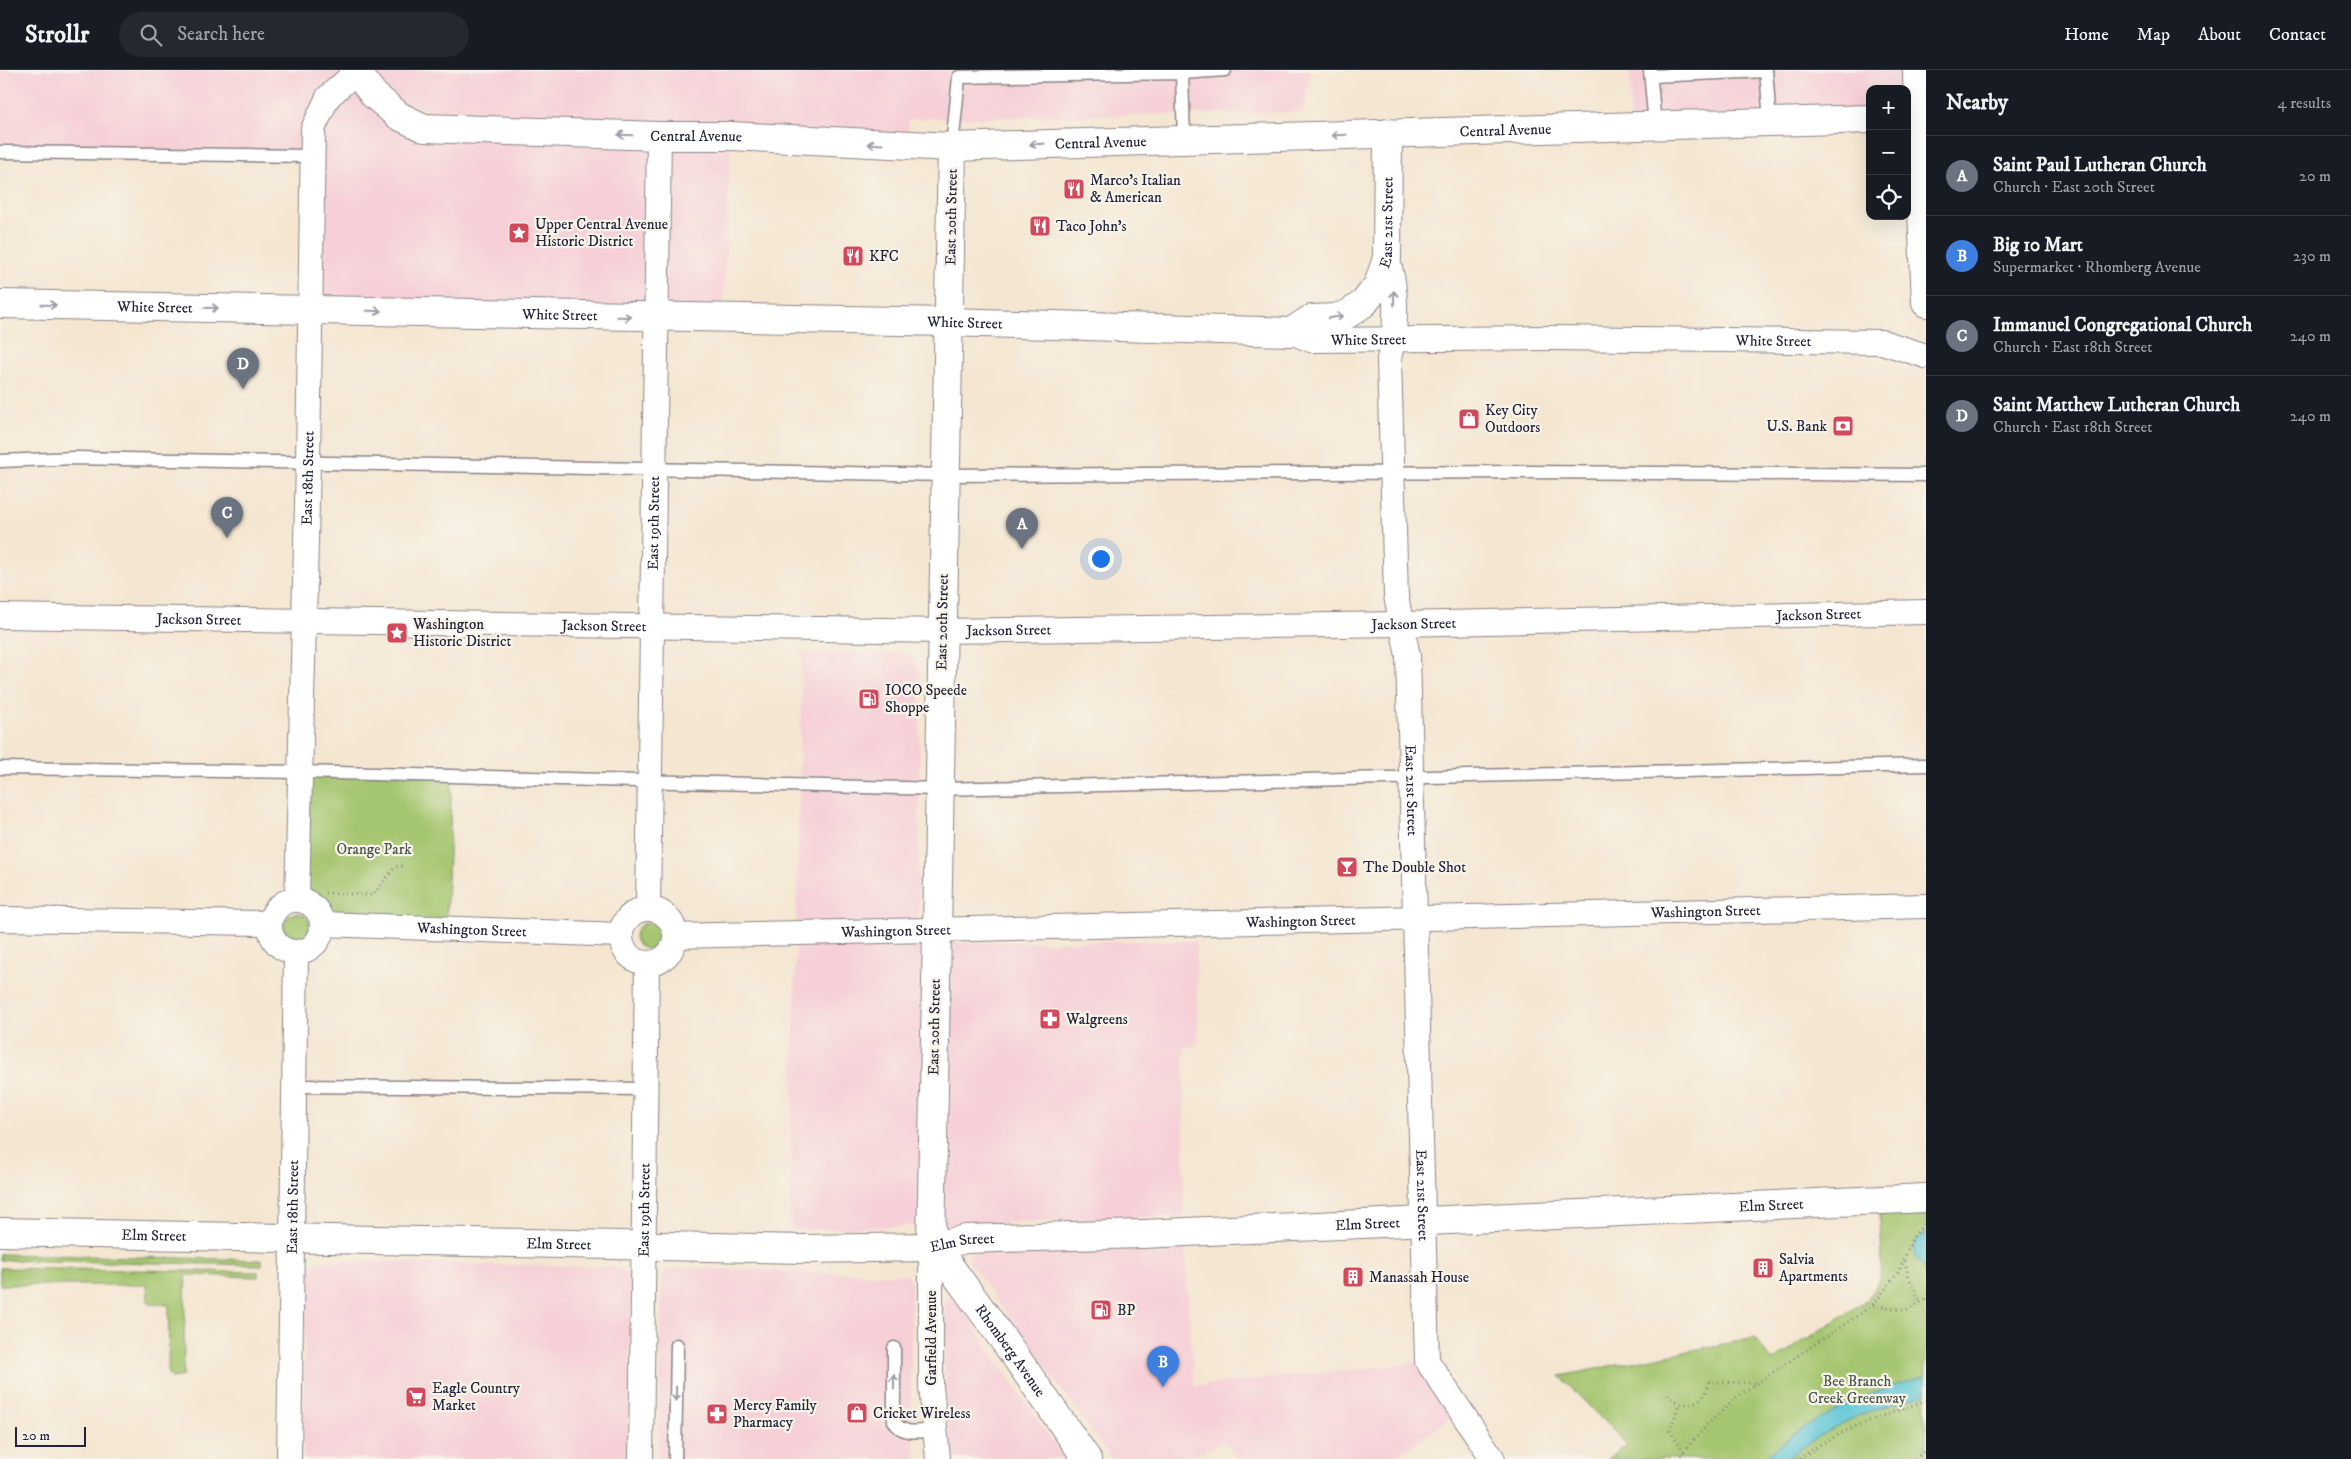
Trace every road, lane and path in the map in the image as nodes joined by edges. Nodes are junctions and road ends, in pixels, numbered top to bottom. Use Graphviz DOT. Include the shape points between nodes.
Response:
graph roads {
  1 [pos="1225,70"];
  2 [pos="1766,70"];
  3 [pos="1917,70"];
  4 [pos="355,71"];
  5 [pos="1695,72"];
  6 [pos="1720,72"];
  7 [pos="959,73"];
  8 [pos="1182,73"];
  9 [pos="1650,73"];
  10 [pos="1668,73"];
  11 [pos="1917,118"];
  12 [pos="1866,119"];
  13 [pos="1770,122"];
  14 [pos="1654,125"];
  15 [pos="1388,133"];
  16 [pos="659,136"];
  17 [pos="1184,140"];
  18 [pos="952,147"];
  19 [pos="0,152"];
  20 [pos="312,156"];
  21 [pos="1386,258"];
  22 [pos="1926,303"];
  23 [pos="0,304"];
  24 [pos="311,309"];
  25 [pos="656,317"];
  26 [pos="948,322"];
  27 [pos="1291,332"];
  28 [pos="1394,340"];
  29 [pos="1926,356"];
  30 [pos="0,461"];
  31 [pos="308,463"];
  32 [pos="655,468"];
  33 [pos="1391,474"];
  34 [pos="946,475"];
  35 [pos="1926,476"];
  36 [pos="1926,612"];
  37 [pos="0,616"];
  38 [pos="304,620"];
  39 [pos="1402,624"];
  40 [pos="652,628"];
  41 [pos="942,631"];
  42 [pos="1926,765"];
  43 [pos="0,768"];
  44 [pos="300,772"];
  45 [pos="1410,779"];
  46 [pos="648,781"];
  47 [pos="939,789"];
  48 [pos="402,866"];
  49 [pos="326,893"];
  50 [pos="298,900"];
  51 [pos="1926,906"];
  52 [pos="648,909"];
  53 [pos="1415,918"];
  54 [pos="0,920"];
  55 [pos="270,923"];
  56 [pos="323,924"];
  57 [pos="936,929"];
  58 [pos="622,935"];
  59 [pos="675,936"];
  60 [pos="296,953"];
  61 [pos="647,962"];
  62 [pos="295,1086"];
  63 [pos="646,1089"];
  64 [pos="1925,1211"];
  65 [pos="1424,1220"];
  66 [pos="0,1232"];
  67 [pos="293,1238"];
  68 [pos="644,1245"];
  69 [pos="931,1246"];
  70 [pos="1905,1260"];
  71 [pos="1926,1299"];
  72 [pos="1921,1303"];
  73 [pos="1872,1305"];
  74 [pos="677,1345"];
  75 [pos="894,1348"];
  76 [pos="1756,1383"];
  77 [pos="1668,1394"];
  78 [pos="1926,1401"];
  79 [pos="1679,1404"];
  80 [pos="934,1430"];
  81 [pos="1926,1450"];
  82 [pos="1684,1452"];
  83 [pos="289,1459"];
  84 [pos="641,1459"];
  85 [pos="675,1459"];
  86 [pos="938,1459"];
  87 [pos="1087,1459"];
  88 [pos="1493,1459"];
  89 [pos="1677,1459"];
  90 [pos="1799,1459"];
  91 [pos="1915,1459"];
  1 -- 8 [label="lane"];
  2 -- 6 [label="lane"];
  2 -- 13 [label="lane"];
  3 -- 11 [label="main road"];
  16 -- 4 [label="main road, Central Avenue, one-way" via="424,128 399,116 374,95"];
  4 -- 20 [label="street, East 18th Street" via="328,97 313,129"];
  5 -- 6 [label="lane"];
  5 -- 10 [label="lane"];
  7 -- 8 [label="lane"];
  7 -- 18 [label="lane"];
  8 -- 17 [label="lane"];
  9 -- 10 [label="lane"];
  9 -- 14 [label="lane"];
  11 -- 22 [label="main road"];
  12 -- 13 [label="main road, Central Avenue"];
  13 -- 14 [label="main road, Central Avenue"];
  14 -- 15 [label="main road, Central Avenue"];
  15 -- 17 [label="main road, Central Avenue, one-way"];
  15 -- 21 [label="main road, East 21st Street"];
  18 -- 16 [label="main road, Central Avenue, one-way" via="731,136"];
  16 -- 25 [label="street, East 19th Street"];
  17 -- 18 [label="main road, Central Avenue, one-way"];
  18 -- 26 [label="main road, East 20th Street"];
  19 -- 20 [label="lane"];
  20 -- 24 [label="street, East 18th Street"];
  27 -- 21 [label="main road, one-way" via="1311,319 1348,314 1364,302 1378,285"];
  28 -- 21 [label="street, East 21st Street, one-way" via="1393,275"];
  23 -- 24 [label="main road, White Street, one-way"];
  24 -- 25 [label="main road, White Street, one-way"];
  24 -- 31 [label="street, East 18th Street"];
  25 -- 26 [label="main road, White Street"];
  25 -- 32 [label="street, East 19th Street"];
  26 -- 27 [label="main road, White Street"];
  26 -- 34 [label="main road, East 20th Street"];
  27 -- 28 [label="street, White Street" via="1311,340"];
  28 -- 29 [label="street, White Street" via="1552,338 1882,342"];
  28 -- 33 [label="street, East 21st Street" via="1388,359"];
  30 -- 31 [label="lane" via="75,458"];
  31 -- 32 [label="lane"];
  31 -- 38 [label="street, East 18th Street"];
  32 -- 34 [label="lane"];
  32 -- 40 [label="street, East 19th Street"];
  33 -- 34 [label="lane"];
  33 -- 35 [label="lane" via="1528,472"];
  33 -- 39 [label="street, East 21st Street" via="1396,596"];
  34 -- 41 [label="main road, East 20th Street"];
  36 -- 39 [label="street, Jackson Street"];
  37 -- 38 [label="street, Jackson Street"];
  38 -- 40 [label="street, Jackson Street"];
  38 -- 44 [label="street, East 18th Street"];
  39 -- 41 [label="street, Jackson Street"];
  39 -- 45 [label="street, East 21st Street" via="1408,656"];
  40 -- 41 [label="street, Jackson Street"];
  40 -- 46 [label="street, East 19th Street"];
  41 -- 47 [label="main road, East 20th Street"];
  42 -- 45 [label="lane"];
  43 -- 44 [label="lane"];
  44 -- 46 [label="lane"];
  44 -- 50 [label="street, East 18th Street"];
  45 -- 47 [label="lane"];
  45 -- 53 [label="street, East 21st Street"];
  46 -- 47 [label="lane"];
  46 -- 52 [label="street, East 19th Street"];
  47 -- 57 [label="main road, East 20th Street"];
  48 -- 49 [label="path" via="396,867 373,895"];
  50 -- 55 [label="street" via="279,906"];
  50 -- 56 [label="street" via="314,907"];
  51 -- 53 [label="street, Washington Street"];
  52 -- 58 [label="street" via="630,916"];
  52 -- 59 [label="street" via="664,914 670,920"];
  53 -- 57 [label="street, Washington Street"];
  53 -- 65 [label="street, East 21st Street"];
  54 -- 55 [label="street"];
  55 -- 60 [label="street" via="276,944"];
  56 -- 58 [label="street, Washington Street"];
  56 -- 60 [label="street" via="322,935 316,944 307,951"];
  57 -- 59 [label="street, Washington Street"];
  57 -- 69 [label="main road, East 20th Street"];
  58 -- 61 [label="street" via="622,943 632,957"];
  59 -- 61 [label="street" via="670,952 656,962"];
  60 -- 62 [label="street, East 18th Street"];
  61 -- 63 [label="street, East 19th Street"];
  62 -- 63 [label="lane"];
  62 -- 67 [label="street, East 18th Street"];
  63 -- 68 [label="street, East 19th Street"];
  64 -- 65 [label="main road, Elm Street"];
  64 -- 70 [label="path"];
  65 -- 69 [label="main road, Elm Street" via="966,1239"];
  65 -- 88 [label="street, East 21st Street" via="1426,1361"];
  66 -- 67 [label="main road, Elm Street"];
  67 -- 68 [label="main road, Elm Street"];
  67 -- 83 [label="street, East 18th Street"];
  68 -- 69 [label="main road, Elm Street"];
  68 -- 84 [label="street, East 19th Street"];
  69 -- 80 [label="street, Garfield Avenue" via="930,1376"];
  69 -- 87 [label="main road, Rhomberg Avenue" via="980,1306"];
  70 -- 72 [label="path" via="1909,1278"];
  70 -- 73 [label="path" via="1890,1285"];
  71 -- 72 [label="path"];
  72 -- 73 [label="path" via="1903,1310"];
  73 -- 76 [label="path"];
  74 -- 85 [label="lane, one-way"];
  80 -- 75 [label="lane, one-way" via="908,1431 894,1421"];
  76 -- 79 [label="path" via="1709,1382 1707,1391 1698,1401"];
  76 -- 82 [label="path" via="1722,1410"];
  77 -- 79 [label="path"];
  78 -- 90 [label="path" via="1839,1433"];
  79 -- 82 [label="path" via="1670,1431"];
  80 -- 86 [label="street, Garfield Avenue"];
  81 -- 91 [label="path"];
  82 -- 89 [label="path"];
}
